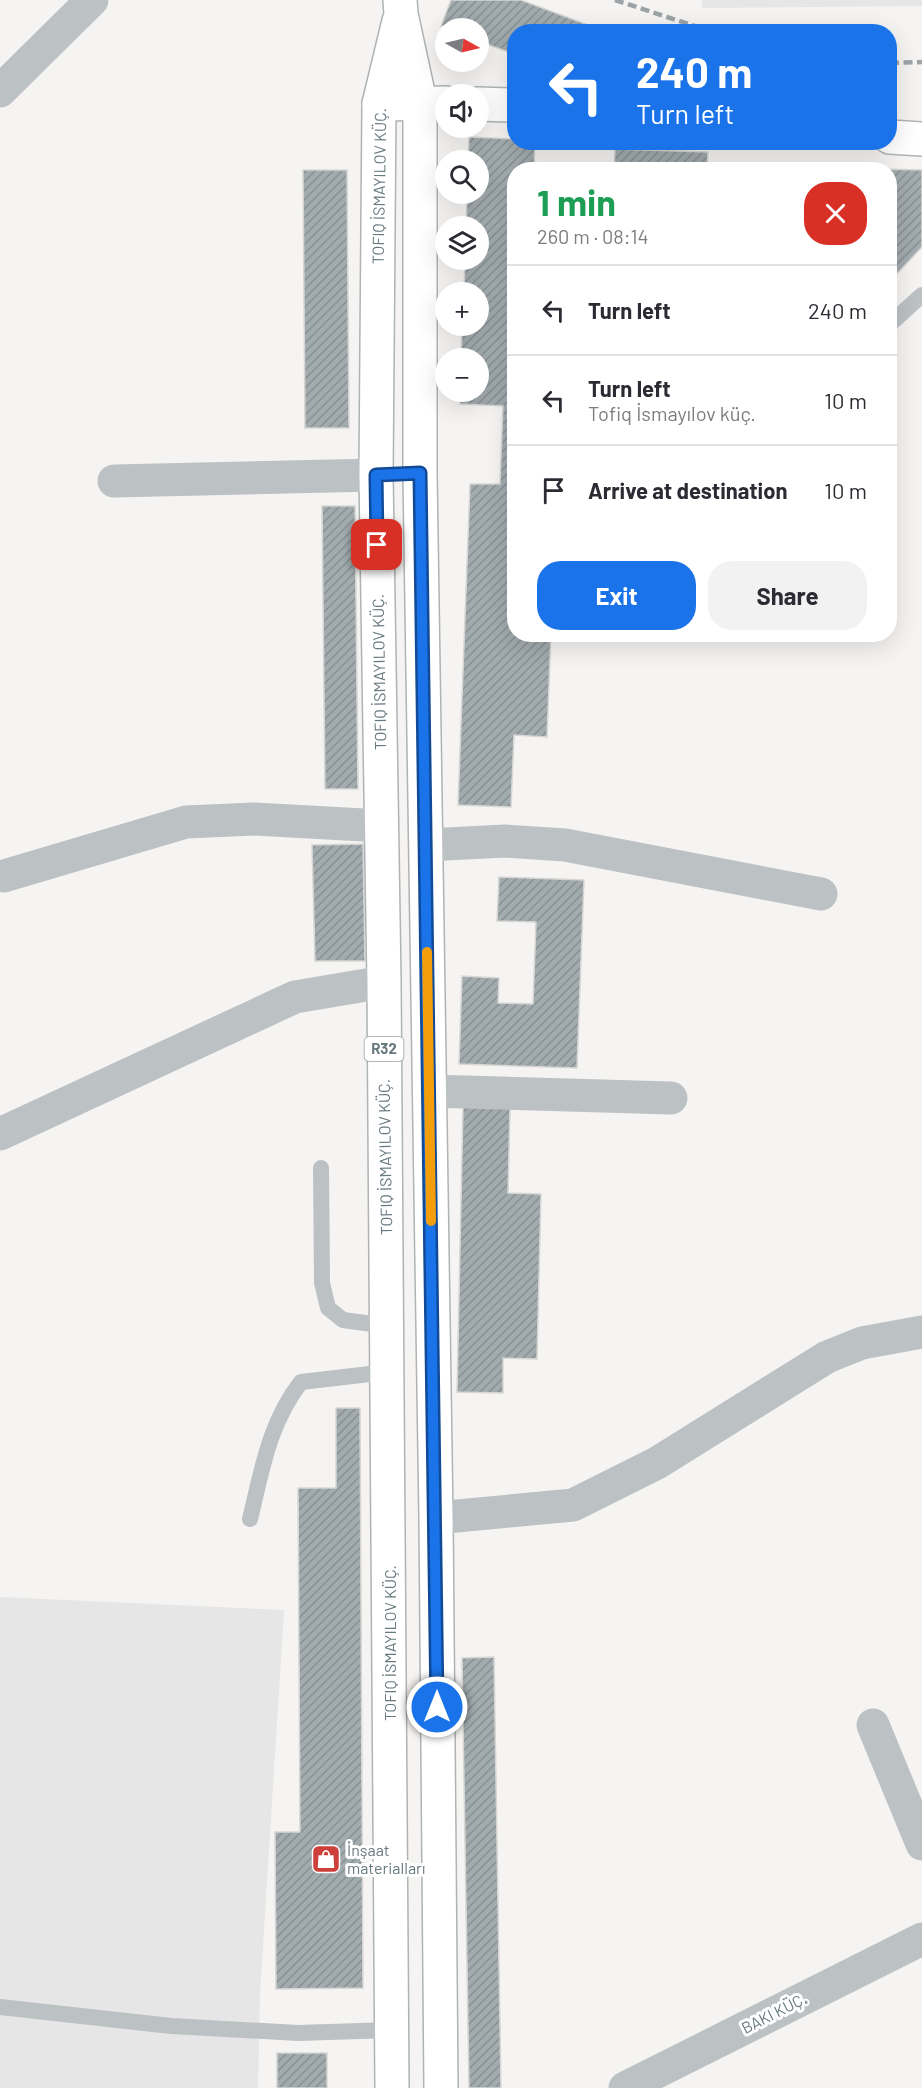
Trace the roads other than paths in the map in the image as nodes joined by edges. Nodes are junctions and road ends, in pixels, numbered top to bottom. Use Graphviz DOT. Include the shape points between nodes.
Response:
graph roads {
  1 [pos="92,0"];
  2 [pos="400,7"];
  3 [pos="0,91"];
  4 [pos="433,103"];
  5 [pos="379,104"];
  6 [pos="489,104"];
  7 [pos="507,105"];
  8 [pos="897,137"];
  9 [pos="922,139"];
  10 [pos="922,295"];
  11 [pos="897,318"];
  12 [pos="420,473"];
  13 [pos="376,475"];
  14 [pos="114,481"];
  15 [pos="382,826"];
  16 [pos="426,845"];
  17 [pos="4,876"];
  18 [pos="821,894"];
  19 [pos="428,979"];
  20 [pos="384,982"];
  21 [pos="429,1091"];
  22 [pos="671,1098"];
  23 [pos="0,1134"];
  24 [pos="321,1168"];
  25 [pos="387,1326"];
  26 [pos="922,1332"];
  27 [pos="387,1372"];
  28 [pos="436,1518"];
  29 [pos="250,1519"];
  30 [pos="437,1707"];
  31 [pos="391,1710"];
  32 [pos="873,1725"];
  33 [pos="922,1844"];
  34 [pos="922,1939"];
  35 [pos="0,2007"];
  36 [pos="391,2030"];
  37 [pos="392,2088"];
  38 [pos="441,2088"];
  39 [pos="626,2088"];
  1 -- 3 [label="street"];
  2 -- 4 [label="main road, R32"];
  2 -- 5 [label="main road, R32"];
  4 -- 5 [label="main road"];
  4 -- 12 [label="main road, R32"];
  5 -- 13 [label="main road, R32"];
  6 -- 7 [label="main road"];
  8 -- 9 [label="main road"];
  10 -- 11 [label="lane"];
  12 -- 13 [label="main road"];
  12 -- 16 [label="main road, R32"];
  13 -- 14 [label="street"];
  13 -- 15 [label="main road, R32"];
  15 -- 17 [label="street" via="254,819 186,822"];
  15 -- 20 [label="main road, R32"];
  16 -- 18 [label="street" via="505,841 565,845"];
  16 -- 19 [label="main road, R32"];
  19 -- 20 [label="main road"];
  19 -- 21 [label="main road, R32"];
  20 -- 23 [label="street" via="295,997"];
  20 -- 25 [label="main road, R32"];
  21 -- 22 [label="street"];
  21 -- 28 [label="main road, R32"];
  24 -- 25 [label="lane" via="322,1283 328,1308 343,1320"];
  25 -- 27 [label="main road, R32"];
  26 -- 28 [label="street" via="862,1344 827,1357 657,1463 573,1505"];
  27 -- 29 [label="lane" via="301,1382 284,1403 270,1434"];
  27 -- 31 [label="main road, R32"];
  28 -- 30 [label="main road, R32"];
  30 -- 31 [label="main road"];
  30 -- 38 [label="main road, R32"];
  31 -- 36 [label="main road, R32"];
  32 -- 33 [label="street"];
  34 -- 39 [label="street"];
  35 -- 36 [label="lane" via="171,2026 298,2033"];
  36 -- 37 [label="main road, R32"];
}
